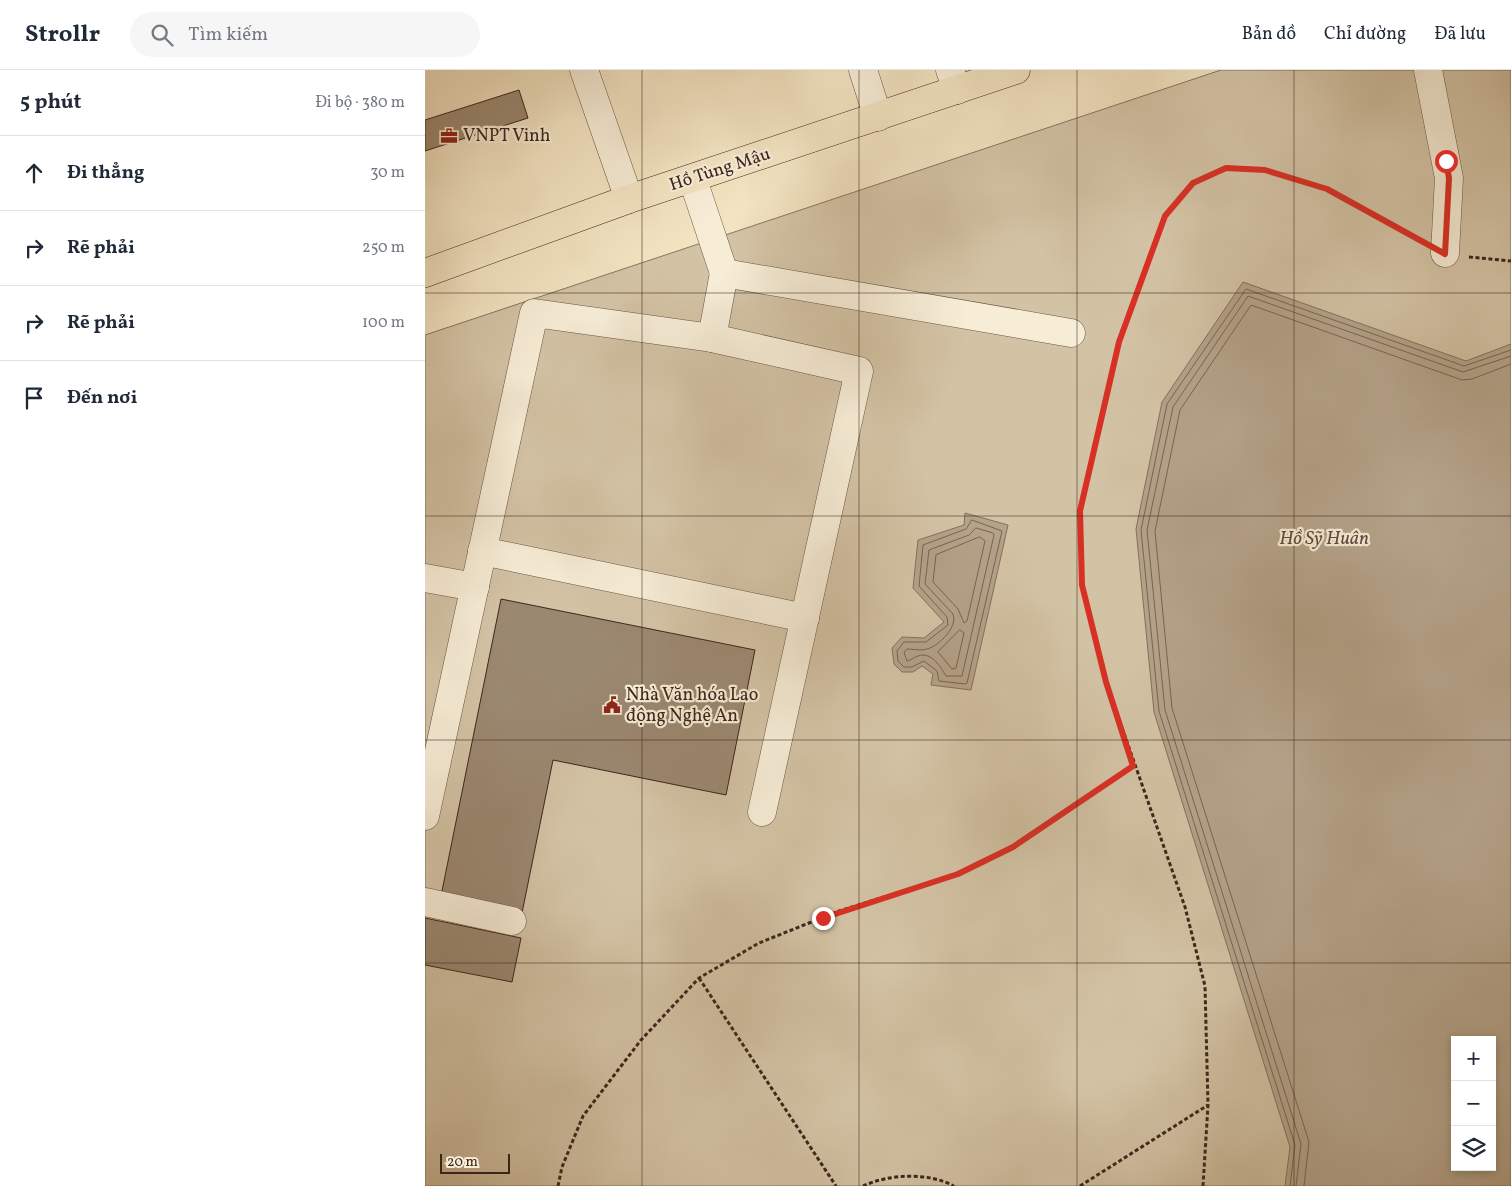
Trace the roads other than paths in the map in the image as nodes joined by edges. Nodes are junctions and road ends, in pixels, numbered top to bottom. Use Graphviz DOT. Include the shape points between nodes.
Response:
graph roads {
  1 [pos="584,70"];
  2 [pos="863,70"];
  3 [pos="1016,70"];
  4 [pos="1428,70"];
  5 [pos="953,80"];
  6 [pos="878,117"];
  7 [pos="693,180"];
  8 [pos="629,199"];
  9 [pos="1445,254"];
  10 [pos="425,273"];
  11 [pos="724,273"];
  12 [pos="1071,333"];
  13 [pos="712,338"];
  14 [pos="483,551"];
  15 [pos="425,578"];
  16 [pos="475,587"];
  17 [pos="805,618"];
  18 [pos="433,738"];
  19 [pos="762,812"];
  20 [pos="425,816"];
  21 [pos="425,902"];
  22 [pos="512,921"];
  1 -- 8 [label="street"];
  2 -- 6 [label="street"];
  3 -- 5 [label="main road, Hồ Tùng Mậu"];
  4 -- 9 [label="street" via="1449,178"];
  5 -- 6 [label="main road, Hồ Tùng Mậu"];
  6 -- 7 [label="main road, Hồ Tùng Mậu"];
  7 -- 8 [label="main road, Hồ Tùng Mậu"];
  7 -- 11 [label="street"];
  8 -- 10 [label="main road, Hồ Tùng Mậu"];
  11 -- 12 [label="street"];
  11 -- 13 [label="street"];
  13 -- 14 [label="street" via="534,312"];
  13 -- 17 [label="street" via="859,371"];
  14 -- 16 [label="street"];
  14 -- 17 [label="street"];
  15 -- 16 [label="street"];
  16 -- 18 [label="street"];
  17 -- 19 [label="street"];
  18 -- 20 [label="street"];
  21 -- 22 [label="street"];
}
